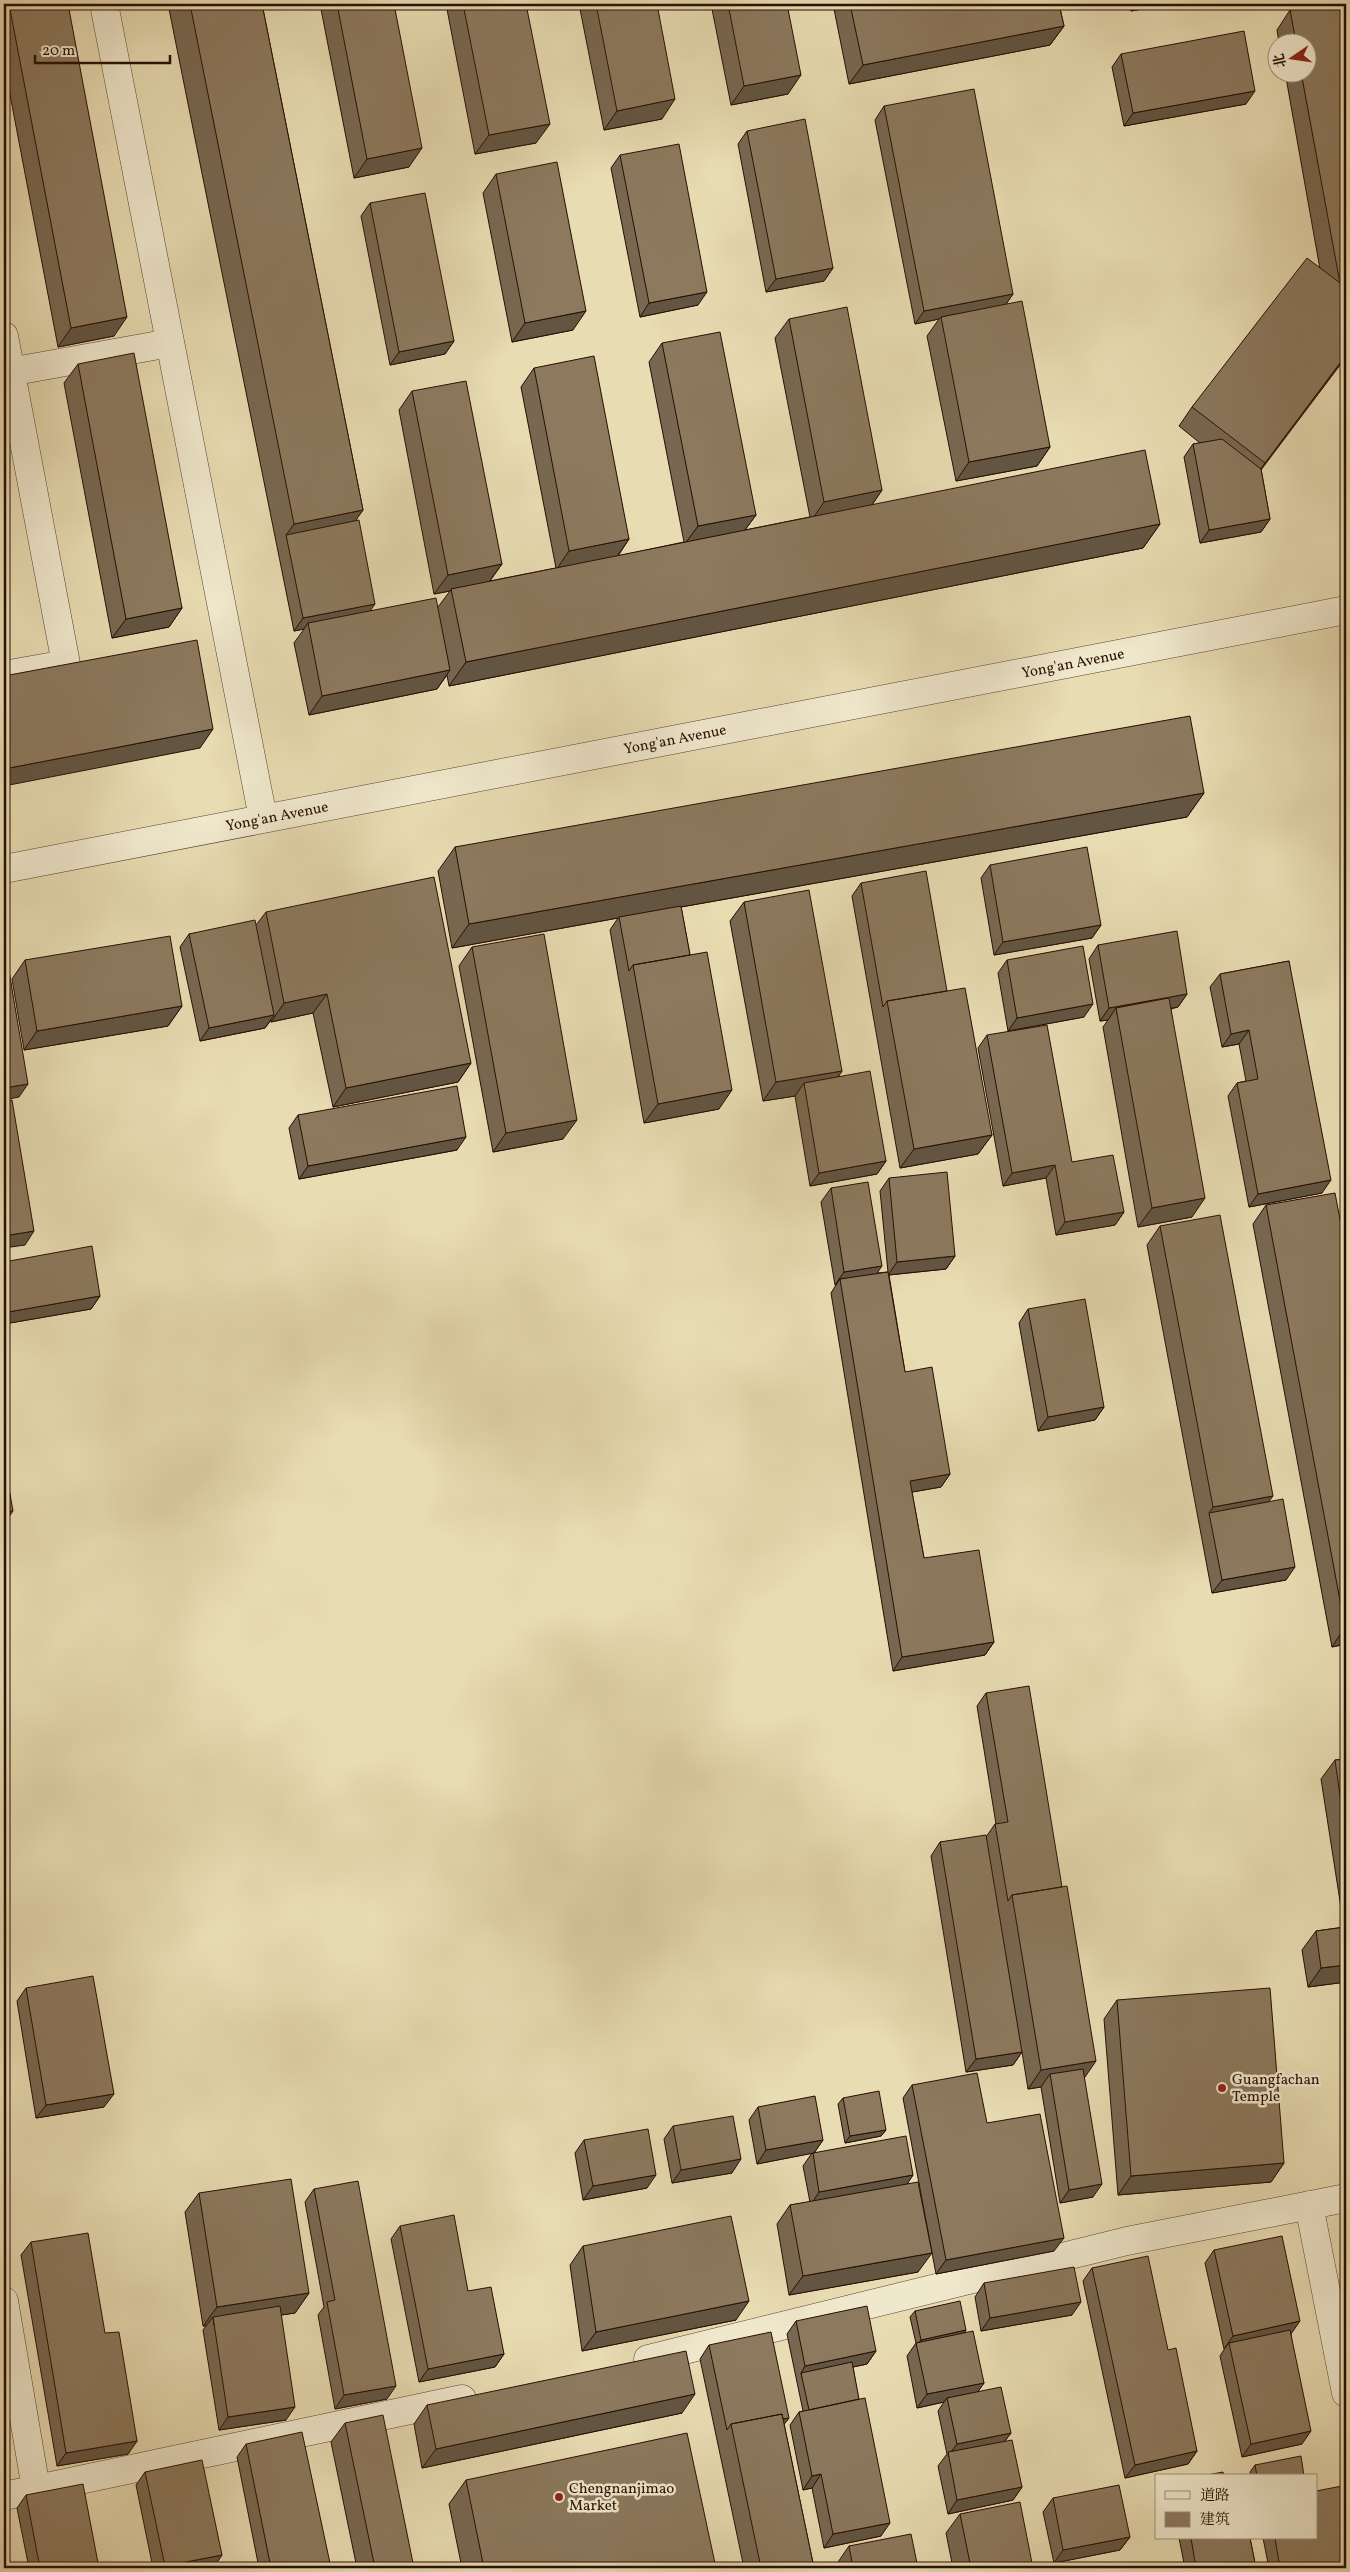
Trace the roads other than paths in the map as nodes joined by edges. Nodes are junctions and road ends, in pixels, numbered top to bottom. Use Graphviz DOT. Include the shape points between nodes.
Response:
graph roads {
  1 [pos="104,4"];
  2 [pos="4,336"];
  3 [pos="170,342"];
  4 [pos="7,373"];
  5 [pos="1346,610"];
  6 [pos="4,675"];
  7 [pos="263,818"];
  8 [pos="4,868"];
  9 [pos="1346,2198"];
  10 [pos="1309,2206"];
  11 [pos="4,2301"];
  12 [pos="620,2366"];
  13 [pos="1346,2393"];
  14 [pos="486,2394"];
  15 [pos="36,2489"];
  16 [pos="4,2496"];
  1 -- 3 [label="street"];
  2 -- 4 [label="street"];
  3 -- 4 [label="street"];
  3 -- 7 [label="street"];
  4 -- 6 [label="street" via="66,664"];
  5 -- 7 [label="street, Yong'an Avenue"];
  7 -- 8 [label="street, Yong'an Avenue"];
  9 -- 10 [label="street"];
  10 -- 12 [label="street" via="1127,2241"];
  10 -- 13 [label="street"];
  11 -- 15 [label="street"];
  14 -- 15 [label="street"];
  15 -- 16 [label="street"];
}
